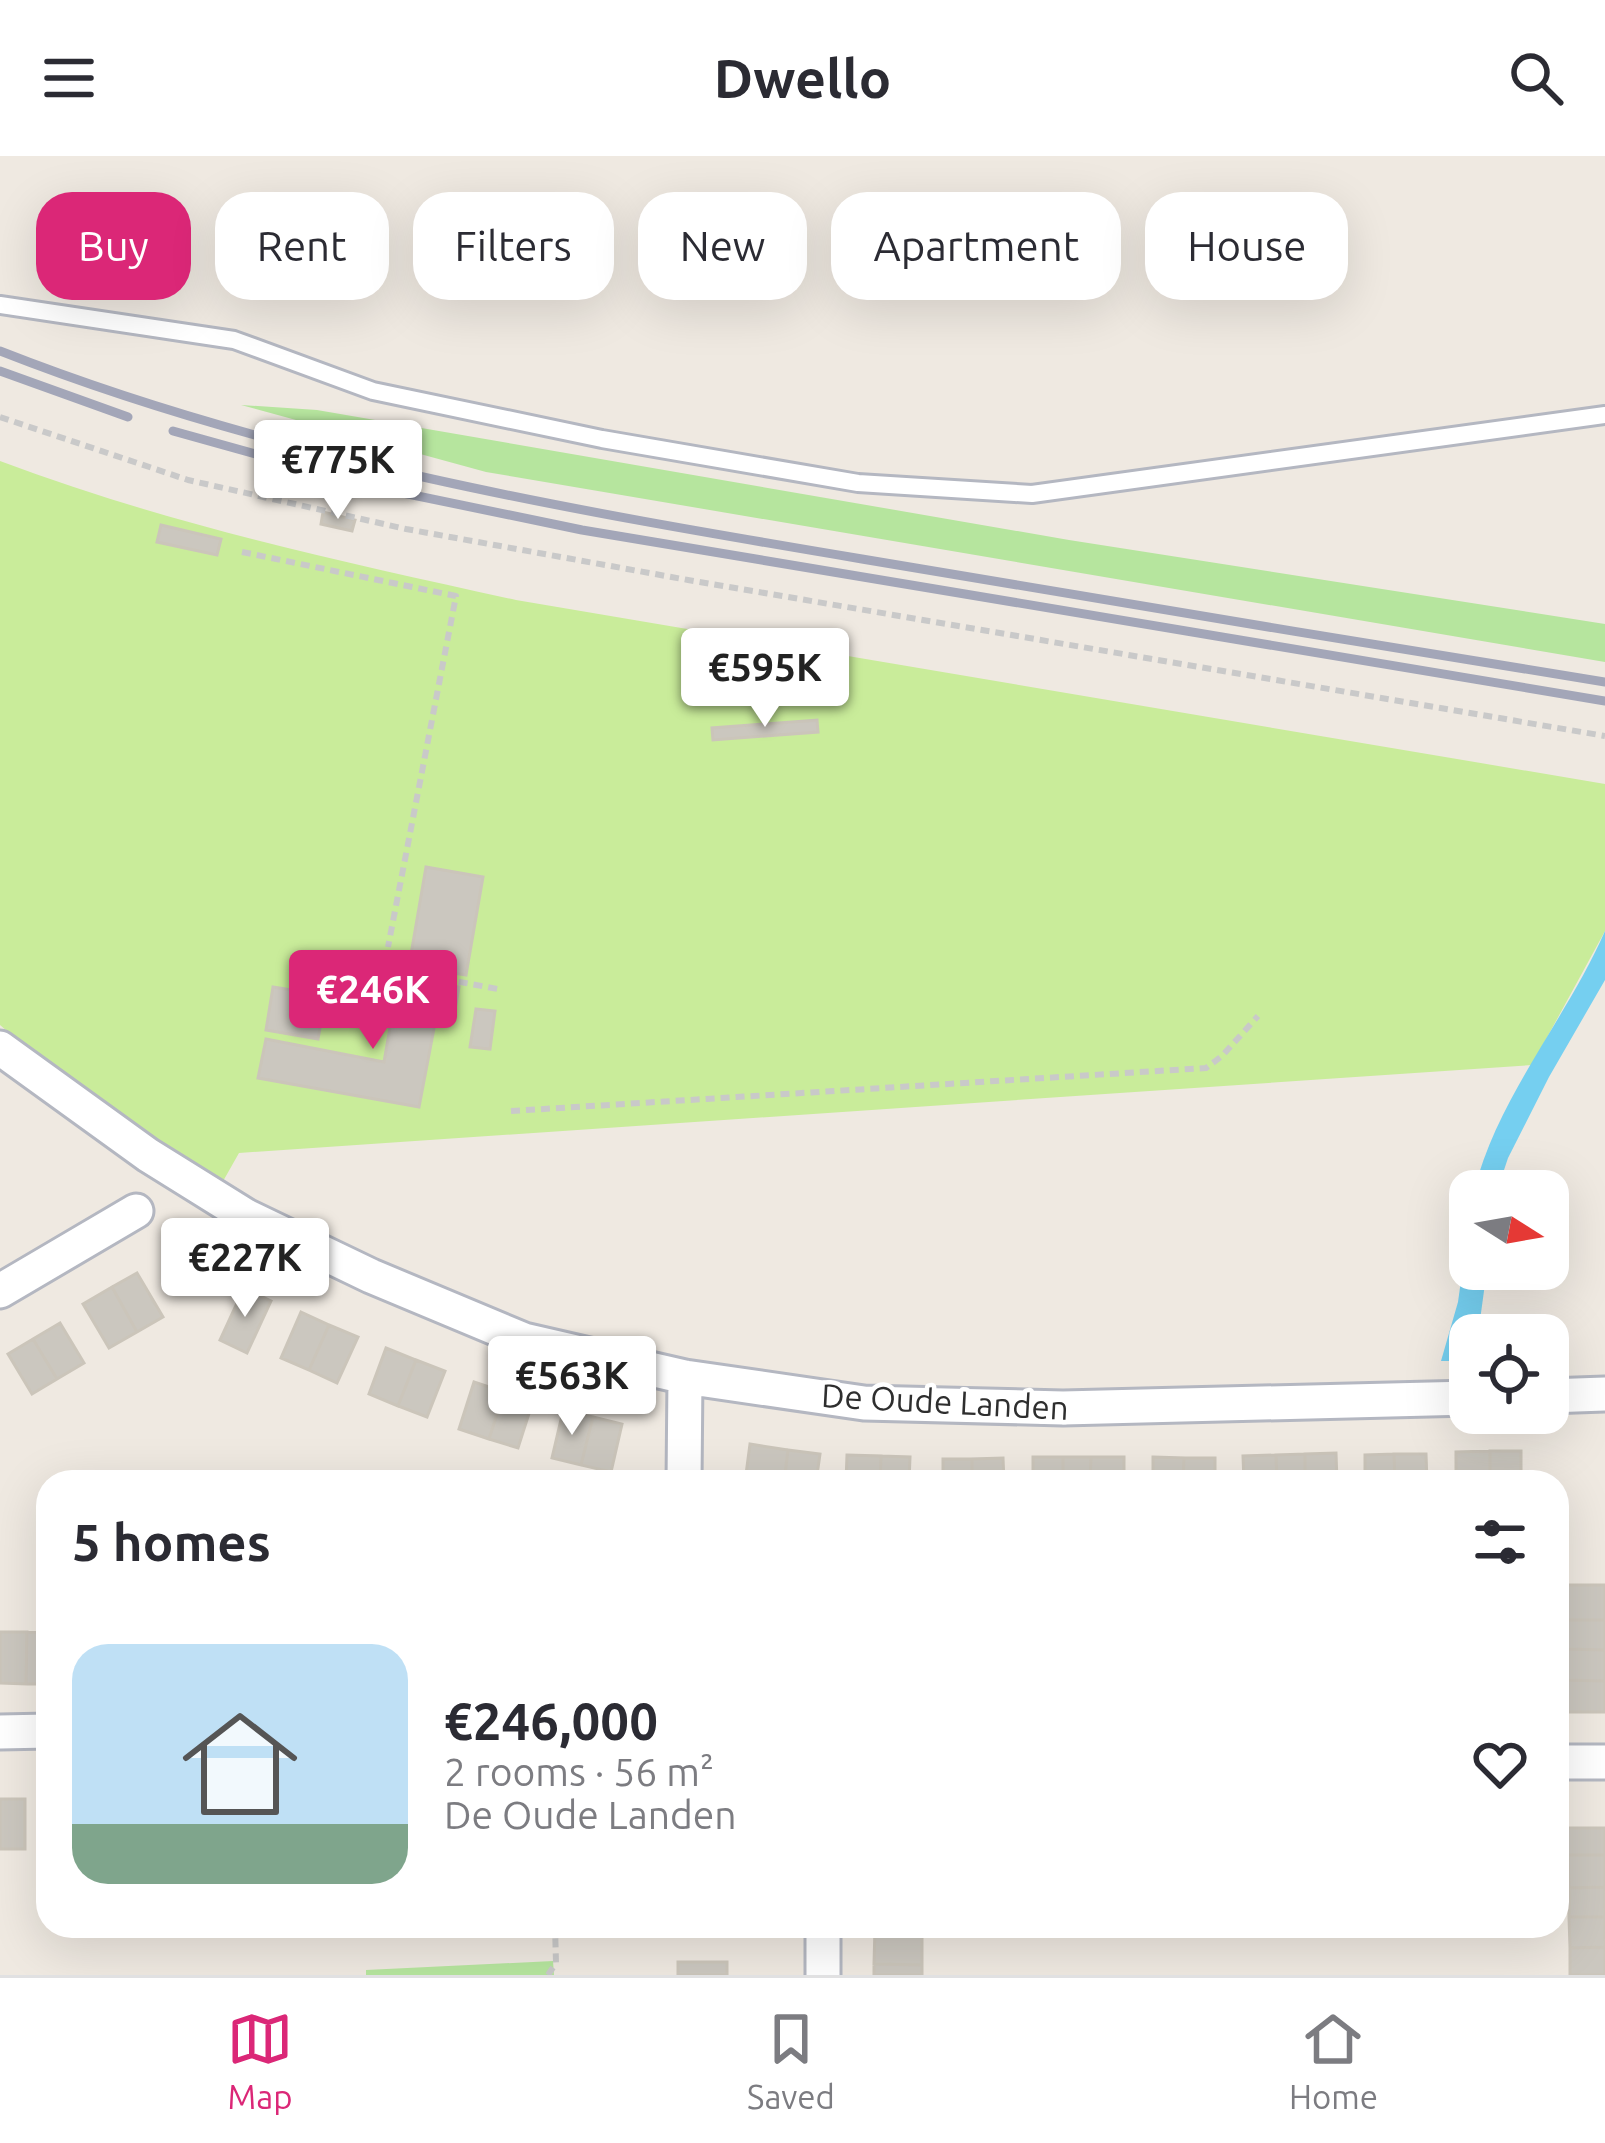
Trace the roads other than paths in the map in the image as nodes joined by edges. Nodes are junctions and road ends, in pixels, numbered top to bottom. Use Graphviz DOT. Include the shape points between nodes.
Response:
graph roads {
  1 [pos="0,305"];
  2 [pos="1605,415"];
  3 [pos="0,1048"];
  4 [pos="136,1211"];
  5 [pos="0,1291"];
  6 [pos="685,1377"];
  7 [pos="1605,1394"];
  8 [pos="1569,1395"];
  9 [pos="1449,1399"];
  10 [pos="684,1470"];
  11 [pos="36,1731"];
  12 [pos="0,1732"];
  13 [pos="1569,1762"];
  14 [pos="1605,1762"];
  15 [pos="823,1938"];
  16 [pos="823,1975"];
  1 -- 2 [label="lane" via="234,340 374,391 858,483 1032,494"];
  3 -- 6 [label="street, De Oude Landen" via="246,1216 524,1340"];
  4 -- 5 [label="street"];
  6 -- 9 [label="street, De Oude Landen" via="886,1403 1063,1408"];
  6 -- 10 [label="street"];
  7 -- 8 [label="street"];
  11 -- 12 [label="street"];
  13 -- 14 [label="street"];
  15 -- 16 [label="street"];
}
